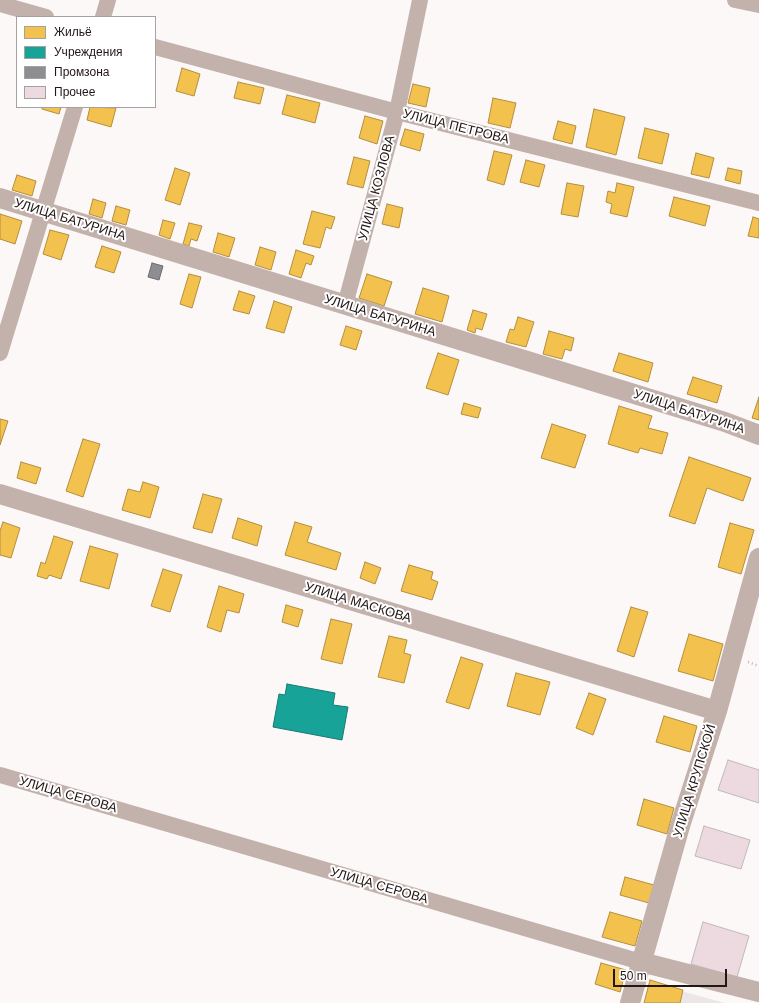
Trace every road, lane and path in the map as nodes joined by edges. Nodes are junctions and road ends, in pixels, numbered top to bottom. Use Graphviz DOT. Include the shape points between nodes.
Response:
graph roads {
  1 [pos="108,0"];
  2 [pos="420,0"];
  3 [pos="735,0"];
  4 [pos="0,4"];
  5 [pos="759,5"];
  6 [pos="42,16"];
  7 [pos="103,16"];
  8 [pos="156,47"];
  9 [pos="75,108"];
  10 [pos="397,112"];
  11 [pos="0,198"];
  12 [pos="759,202"];
  13 [pos="44,213"];
  14 [pos="345,305"];
  15 [pos="0,352"];
  16 [pos="759,435"];
  17 [pos="0,494"];
  18 [pos="759,558"];
  19 [pos="717,711"];
  20 [pos="0,775"];
  21 [pos="641,962"];
  22 [pos="759,992"];
  23 [pos="630,1003"];
  1 -- 7 [label="street"];
  2 -- 10 [label="street, УЛИЦА КОЗЛОВА"];
  3 -- 5 [label="street"];
  4 -- 6 [label="street"];
  8 -- 10 [label="street, УЛИЦА ПЕТРОВА"];
  9 -- 13 [label="street"];
  10 -- 12 [label="street, УЛИЦА ПЕТРОВА"];
  10 -- 14 [label="street, УЛИЦА КОЗЛОВА"];
  11 -- 13 [label="street, УЛИЦА БАТУРИНА"];
  13 -- 14 [label="street, УЛИЦА БАТУРИНА"];
  13 -- 15 [label="street"];
  14 -- 16 [label="street, УЛИЦА БАТУРИНА" via="717,419"];
  17 -- 19 [label="street, УЛИЦА МАСКОВА"];
  18 -- 19 [label="street, УЛИЦА КРУПСКОЙ"];
  19 -- 21 [label="street, УЛИЦА КРУПСКОЙ" via="680,826"];
  20 -- 21 [label="street, УЛИЦА СЕРОВА"];
  21 -- 22 [label="street, УЛИЦА СЕРОВА"];
  21 -- 23 [label="street, УЛИЦА КРУПСКОЙ"];
}
